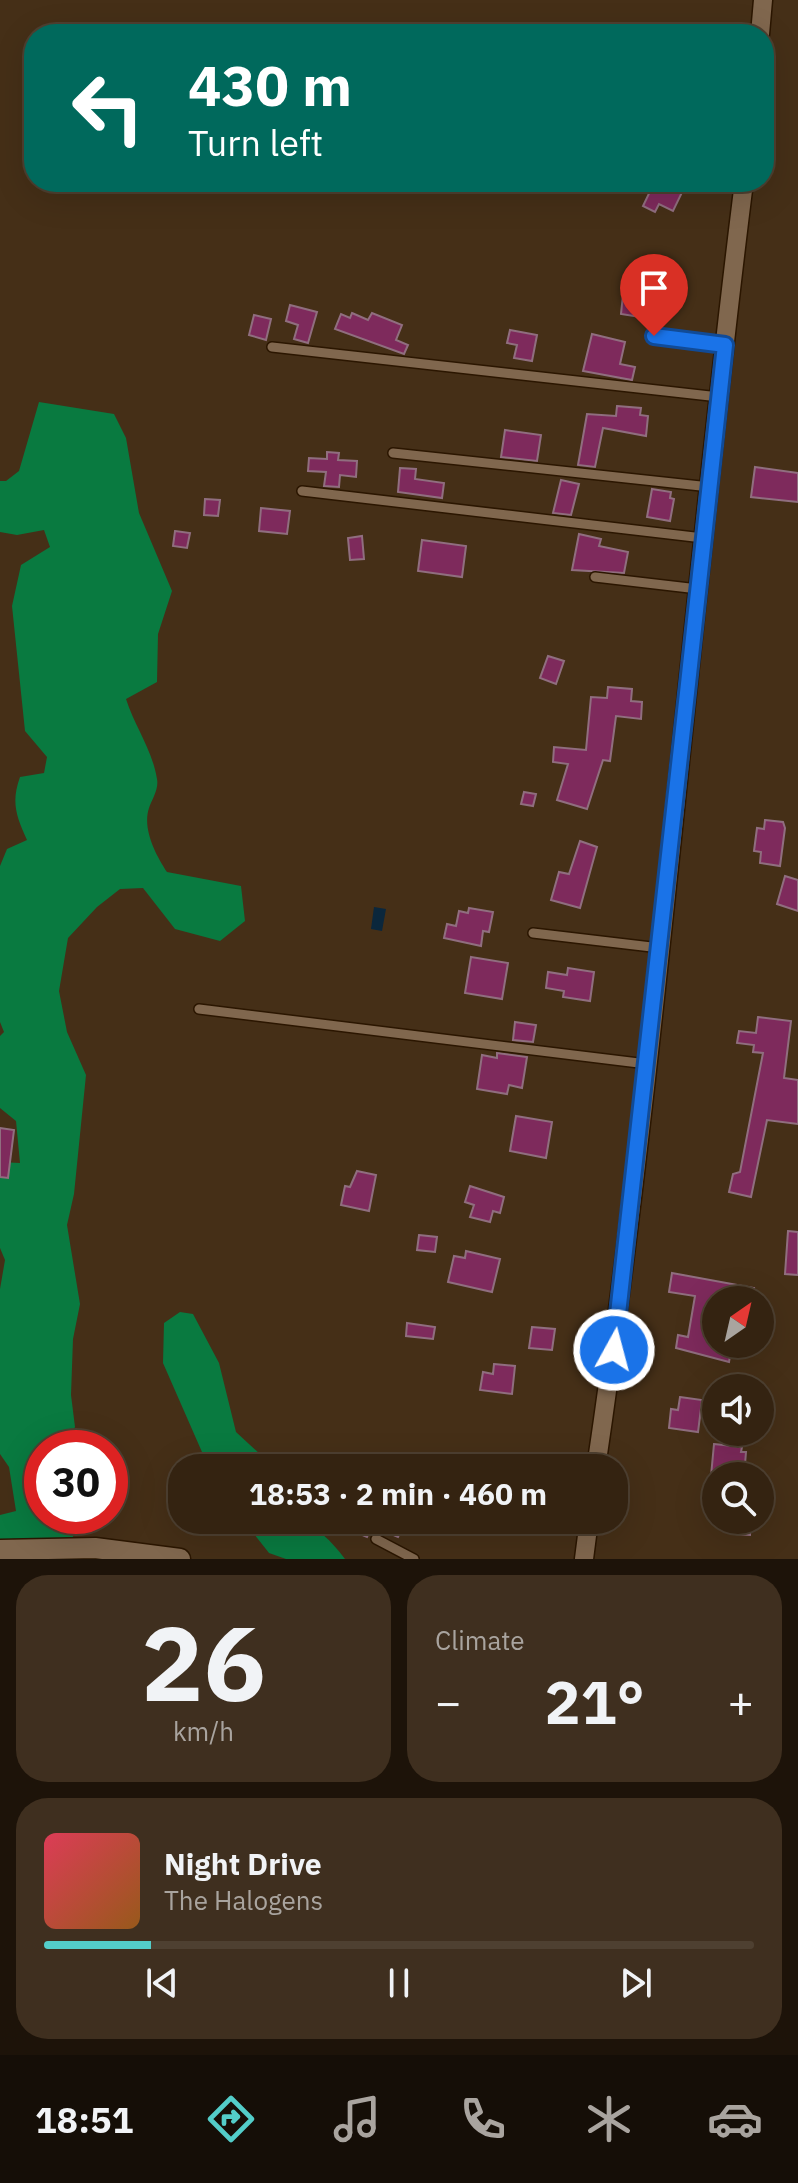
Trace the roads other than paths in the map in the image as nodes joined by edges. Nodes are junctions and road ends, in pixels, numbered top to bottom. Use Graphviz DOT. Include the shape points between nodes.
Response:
graph roads {
  1 [pos="763,0"];
  2 [pos="761,24"];
  3 [pos="743,192"];
  4 [pos="654,336"];
  5 [pos="725,345"];
  6 [pos="272,347"];
  7 [pos="719,397"];
  8 [pos="393,453"];
  9 [pos="710,487"];
  10 [pos="302,491"];
  11 [pos="703,538"];
  12 [pos="595,577"];
  13 [pos="698,589"];
  14 [pos="533,933"];
  15 [pos="661,948"];
  16 [pos="199,1009"];
  17 [pos="647,1064"];
  18 [pos="598,1454"];
  19 [pos="587,1534"];
  20 [pos="376,1539"];
  21 [pos="0,1550"];
  22 [pos="180,1559"];
  23 [pos="414,1559"];
  24 [pos="584,1559"];
  1 -- 2 [label="street"];
  3 -- 5 [label="street"];
  4 -- 5 [label="lane"];
  5 -- 7 [label="street"];
  6 -- 7 [label="lane"];
  7 -- 9 [label="street"];
  8 -- 9 [label="lane"];
  9 -- 11 [label="street"];
  10 -- 11 [label="lane"];
  11 -- 13 [label="street"];
  12 -- 13 [label="lane"];
  13 -- 15 [label="street"];
  14 -- 15 [label="lane"];
  15 -- 17 [label="street"];
  16 -- 17 [label="lane"];
  17 -- 18 [label="street"];
  19 -- 24 [label="street"];
  20 -- 23 [label="lane"];
  21 -- 22 [label="street" via="95,1548"];
}
